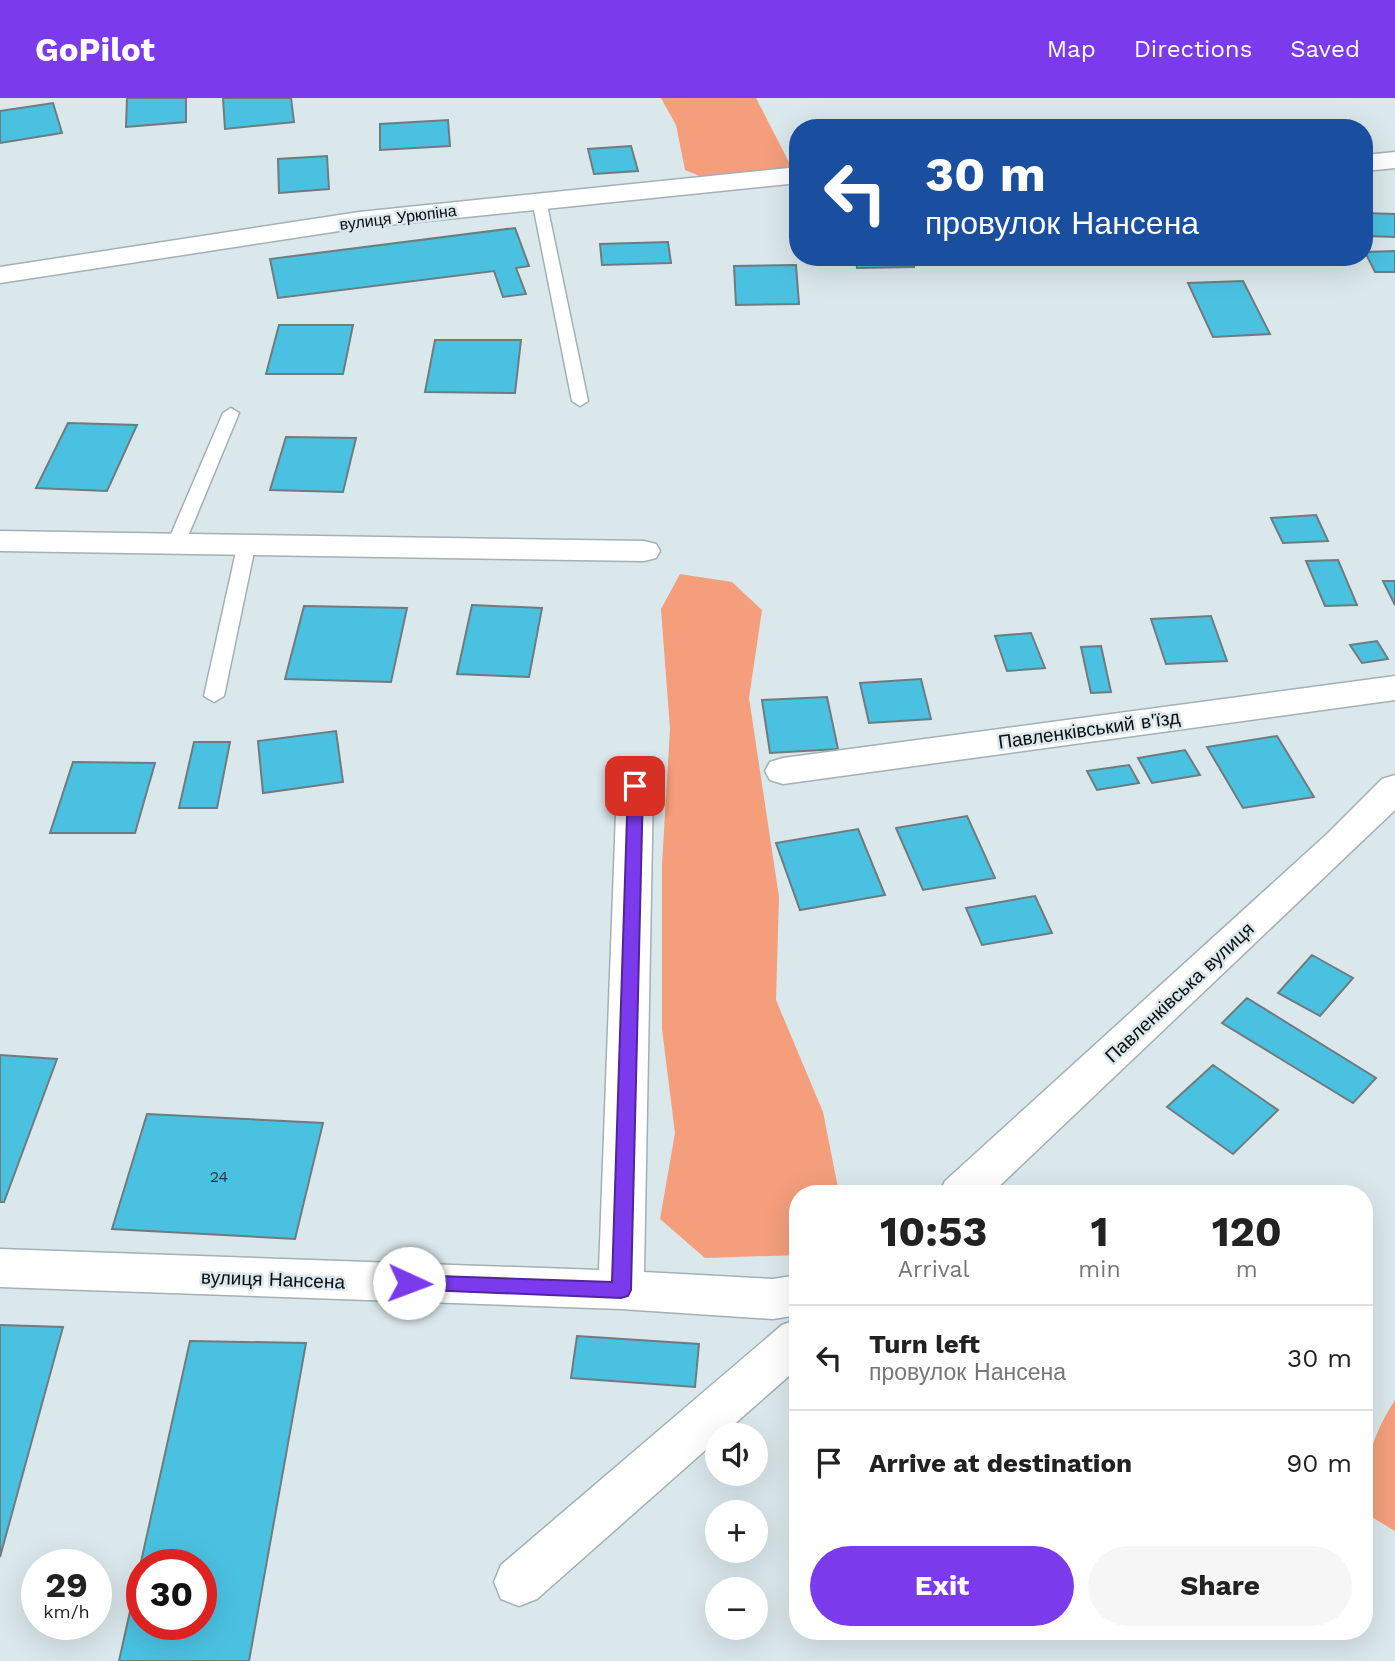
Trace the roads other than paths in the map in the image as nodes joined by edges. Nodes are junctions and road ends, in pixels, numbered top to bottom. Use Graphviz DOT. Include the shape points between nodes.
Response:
graph roads {
  1 [pos="1395,160"];
  2 [pos="1373,162"];
  3 [pos="789,176"];
  4 [pos="539,200"];
  5 [pos="0,275"];
  6 [pos="580,401"];
  7 [pos="230,413"];
  8 [pos="0,541"];
  9 [pos="175,545"];
  10 [pos="246,547"];
  11 [pos="644,551"];
  12 [pos="1395,688"];
  13 [pos="214,696"];
  14 [pos="783,771"];
  15 [pos="635,786"];
  16 [pos="1395,788"];
  17 [pos="971,1185"];
  18 [pos="0,1268"];
  19 [pos="621,1290"];
  20 [pos="789,1296"];
  21 [pos="789,1347"];
  22 [pos="519,1582"];
  1 -- 2 [label="street"];
  3 -- 4 [label="street, вулиця Урюпіна"];
  4 -- 5 [label="street, вулиця Урюпіна" via="359,220"];
  4 -- 6 [label="lane"];
  7 -- 9 [label="lane"];
  8 -- 9 [label="street"];
  9 -- 10 [label="street"];
  10 -- 11 [label="street"];
  10 -- 13 [label="lane"];
  12 -- 14 [label="street, Павленківський в'їзд"];
  15 -- 19 [label="street"];
  16 -- 17 [label="street, Павленківська вулиця"];
  18 -- 19 [label="street, вулиця Нансена"];
  19 -- 20 [label="street, вулиця Нансена"];
  21 -- 22 [label="street"];
}
